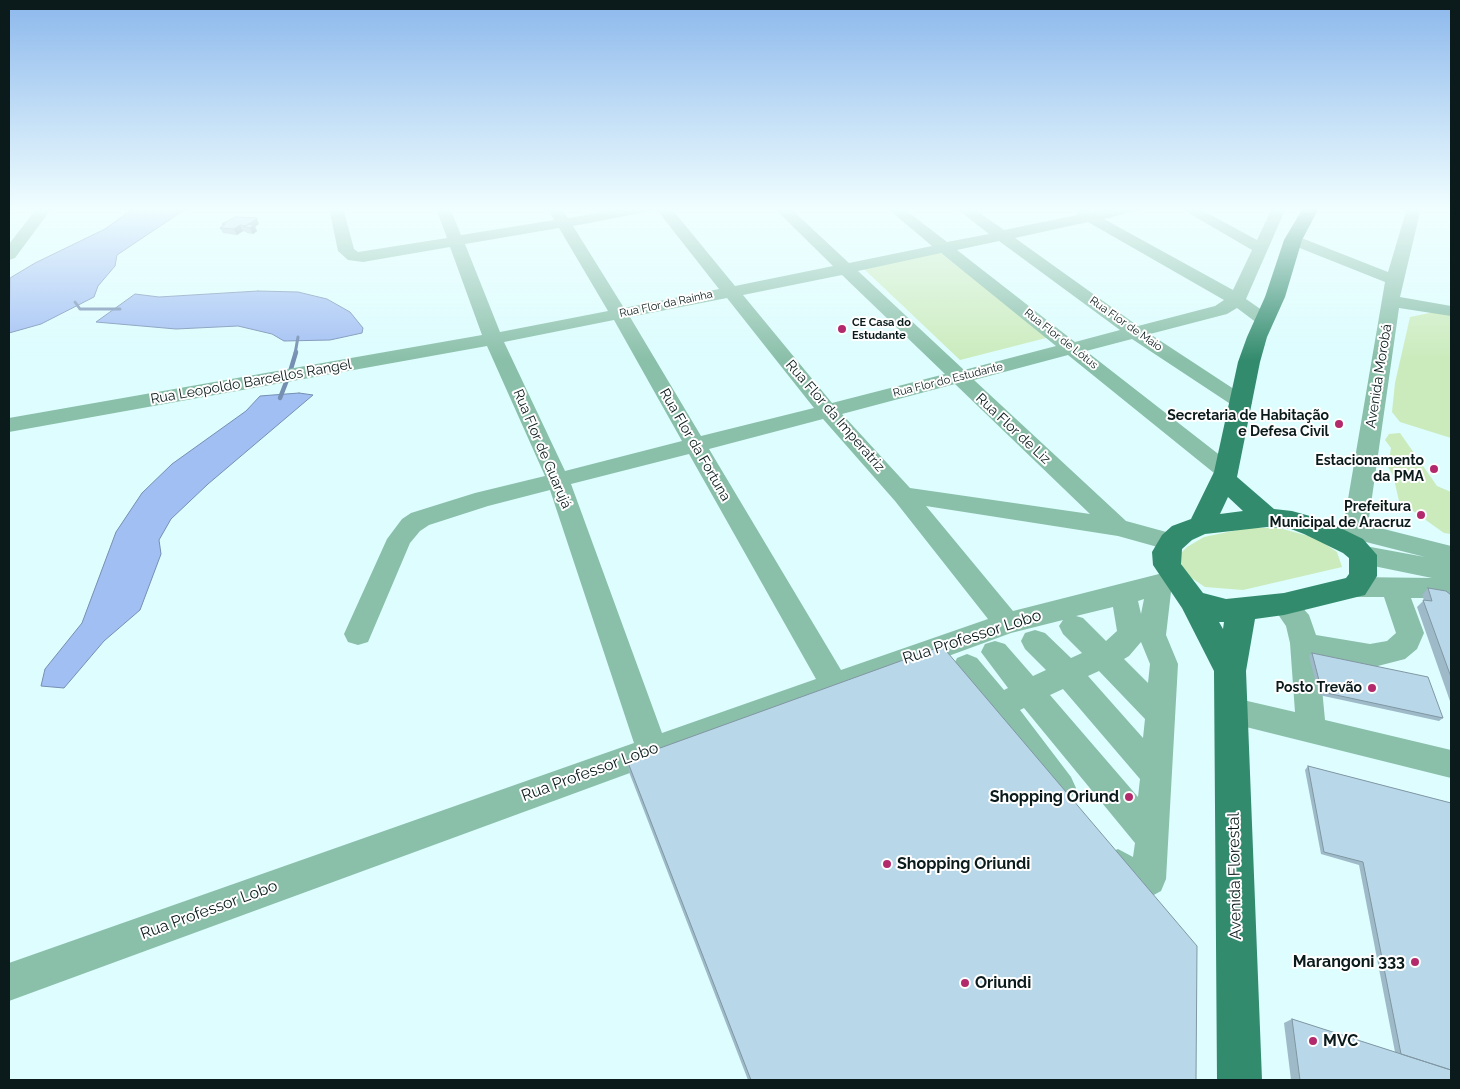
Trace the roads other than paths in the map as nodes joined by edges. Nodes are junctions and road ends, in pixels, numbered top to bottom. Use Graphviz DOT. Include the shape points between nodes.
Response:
graph roads {
  1 [pos="462,259"];
  2 [pos="585,259"];
  3 [pos="704,259"];
  4 [pos="834,259"];
  5 [pos="891,259"];
  6 [pos="959,259"];
  7 [pos="1035,259"];
  8 [pos="1164,259"];
  9 [pos="1255,259"];
  10 [pos="1287,259"];
  11 [pos="1341,259"];
  12 [pos="1400,259"];
  13 [pos="845,269"];
  14 [pos="1394,280"];
  15 [pos="730,291"];
  16 [pos="1275,297"];
  17 [pos="1237,300"];
  18 [pos="1390,301"];
  19 [pos="1451,311"];
  20 [pos="618,314"];
  21 [pos="1264,319"];
  22 [pos="1135,332"];
  23 [pos="493,339"];
  24 [pos="1072,348"];
  25 [pos="958,377"];
  26 [pos="1242,403"];
  27 [pos="828,411"];
  28 [pos="9,425"];
  29 [pos="695,445"];
  30 [pos="1225,475"];
  31 [pos="558,480"];
  32 [pos="903,495"];
  33 [pos="1267,518"];
  34 [pos="1201,524"];
  35 [pos="1118,527"];
  36 [pos="1172,542"];
  37 [pos="1357,544"];
  38 [pos="1451,574"];
  39 [pos="1394,586"];
  40 [pos="1355,587"];
  41 [pos="1176,589"];
  42 [pos="1122,593"];
  43 [pos="1284,604"];
  44 [pos="1242,610"];
  45 [pos="1007,623"];
  46 [pos="1073,626"];
  47 [pos="358,634"];
  48 [pos="1035,641"];
  49 [pos="1304,643"];
  50 [pos="995,652"];
  51 [pos="1102,656"];
  52 [pos="967,666"];
  53 [pos="1230,671"];
  54 [pos="1067,673"];
  55 [pos="834,684"];
  56 [pos="1029,692"];
  57 [pos="999,706"];
  58 [pos="1230,710"];
  59 [pos="1159,713"];
  60 [pos="1311,730"];
  61 [pos="652,749"];
  62 [pos="1451,764"];
  63 [pos="1155,773"];
  64 [pos="1076,810"];
  65 [pos="1151,837"];
  66 [pos="1100,842"];
  67 [pos="9,982"];
  68 [pos="1239,1080"];
  1 -- 23 [label="street, Rua Flor de Guarujá"];
  2 -- 20 [label="street, Rua Flor da Fortuna"];
  3 -- 15 [label="street, Rua Flor da Imperatriz"];
  4 -- 13 [label="street, Rua Flor de Liz"];
  5 -- 13 [label="street, Rua Flor da Rainha"];
  6 -- 24 [label="street, Rua Flor de Lótus"];
  7 -- 22 [label="street, Rua Flor de Maio"];
  8 -- 17 [label="street"];
  9 -- 17 [label="street"];
  10 -- 16 [label="main road"];
  11 -- 14 [label="street"];
  12 -- 14 [label="street, Avenida Morobá"];
  13 -- 15 [label="street, Rua Flor da Rainha"];
  13 -- 25 [label="street, Rua Flor de Liz"];
  14 -- 18 [label="street, Avenida Morobá"];
  15 -- 20 [label="street, Rua Flor da Rainha"];
  15 -- 27 [label="street, Rua Flor da Imperatriz"];
  16 -- 17 [label="street"];
  16 -- 21 [label="main road"];
  17 -- 21 [label="street"];
  17 -- 22 [label="street, Rua Flor do Estudante" via="1221,310"];
  18 -- 19 [label="street"];
  18 -- 37 [label="street, Avenida Morobá"];
  20 -- 23 [label="street, Rua Flor da Rainha"];
  20 -- 29 [label="street, Rua Flor da Fortuna"];
  21 -- 26 [label="main road" via="1249,362"];
  22 -- 24 [label="street, Rua Flor do Estudante"];
  22 -- 26 [label="street, Rua Flor de Maio"];
  23 -- 28 [label="street, Rua Leopoldo Barcellos Rangel"];
  23 -- 31 [label="street, Rua Flor de Guarujá"];
  24 -- 25 [label="street, Rua Flor do Estudante"];
  24 -- 30 [label="street, Rua Flor de Lótus"];
  25 -- 27 [label="street, Rua Flor do Estudante"];
  25 -- 35 [label="street, Rua Flor de Liz"];
  26 -- 30 [label="main road"];
  27 -- 29 [label="street, Rua Flor do Estudante"];
  27 -- 32 [label="street, Rua Flor da Imperatriz"];
  29 -- 31 [label="street, Rua Flor do Estudante"];
  29 -- 55 [label="street, Rua Flor da Fortuna"];
  30 -- 33 [label="main road"];
  30 -- 34 [label="main road"];
  31 -- 47 [label="street, Rua Flor do Estudante" via="438,513 411,525 399,539"];
  31 -- 61 [label="street, Rua Flor de Guarujá"];
  32 -- 35 [label="street"];
  32 -- 45 [label="street, Rua Flor da Imperatriz"];
  33 -- 34 [label="main road"];
  33 -- 37 [label="main road" via="1292,520"];
  34 -- 36 [label="main road"];
  35 -- 36 [label="street, Rua Flor de Liz"];
  36 -- 41 [label="main road" via="1166,552"];
  37 -- 38 [label="street"];
  37 -- 40 [label="main road" via="1363,576"];
  38 -- 39 [label="street"];
  39 -- 40 [label="street"];
  39 -- 49 [label="street" via="1410,633 1407,641 1394,651 1370,656"];
  40 -- 43 [label="main road"];
  41 -- 42 [label="street, Rua Professor Lobo"];
  41 -- 44 [label="main road" via="1216,610"];
  41 -- 53 [label="main road"];
  41 -- 59 [label="street" via="1152,636 1164,664"];
  42 -- 45 [label="street, Rua Professor Lobo"];
  42 -- 51 [label="street" via="1130,634 1119,648"];
  43 -- 44 [label="main road"];
  43 -- 49 [label="street" via="1299,622"];
  44 -- 53 [label="main road, Avenida Florestal"];
  45 -- 55 [label="street, Rua Professor Lobo"];
  46 -- 51 [label="street"];
  48 -- 54 [label="street"];
  49 -- 60 [label="street"];
  50 -- 56 [label="street"];
  51 -- 54 [label="street"];
  51 -- 59 [label="street"];
  52 -- 57 [label="street"];
  53 -- 58 [label="main road, Avenida Florestal"];
  54 -- 56 [label="street"];
  54 -- 63 [label="street"];
  55 -- 61 [label="street, Rua Professor Lobo"];
  56 -- 57 [label="street"];
  56 -- 65 [label="street"];
  57 -- 64 [label="street"];
  58 -- 60 [label="street"];
  58 -- 68 [label="main road, Avenida Florestal"];
  59 -- 63 [label="street"];
  60 -- 62 [label="street"];
  61 -- 67 [label="street, Rua Professor Lobo"];
  63 -- 65 [label="street"];
  65 -- 66 [label="street" via="1149,879 1141,884 1130,880"];
}
